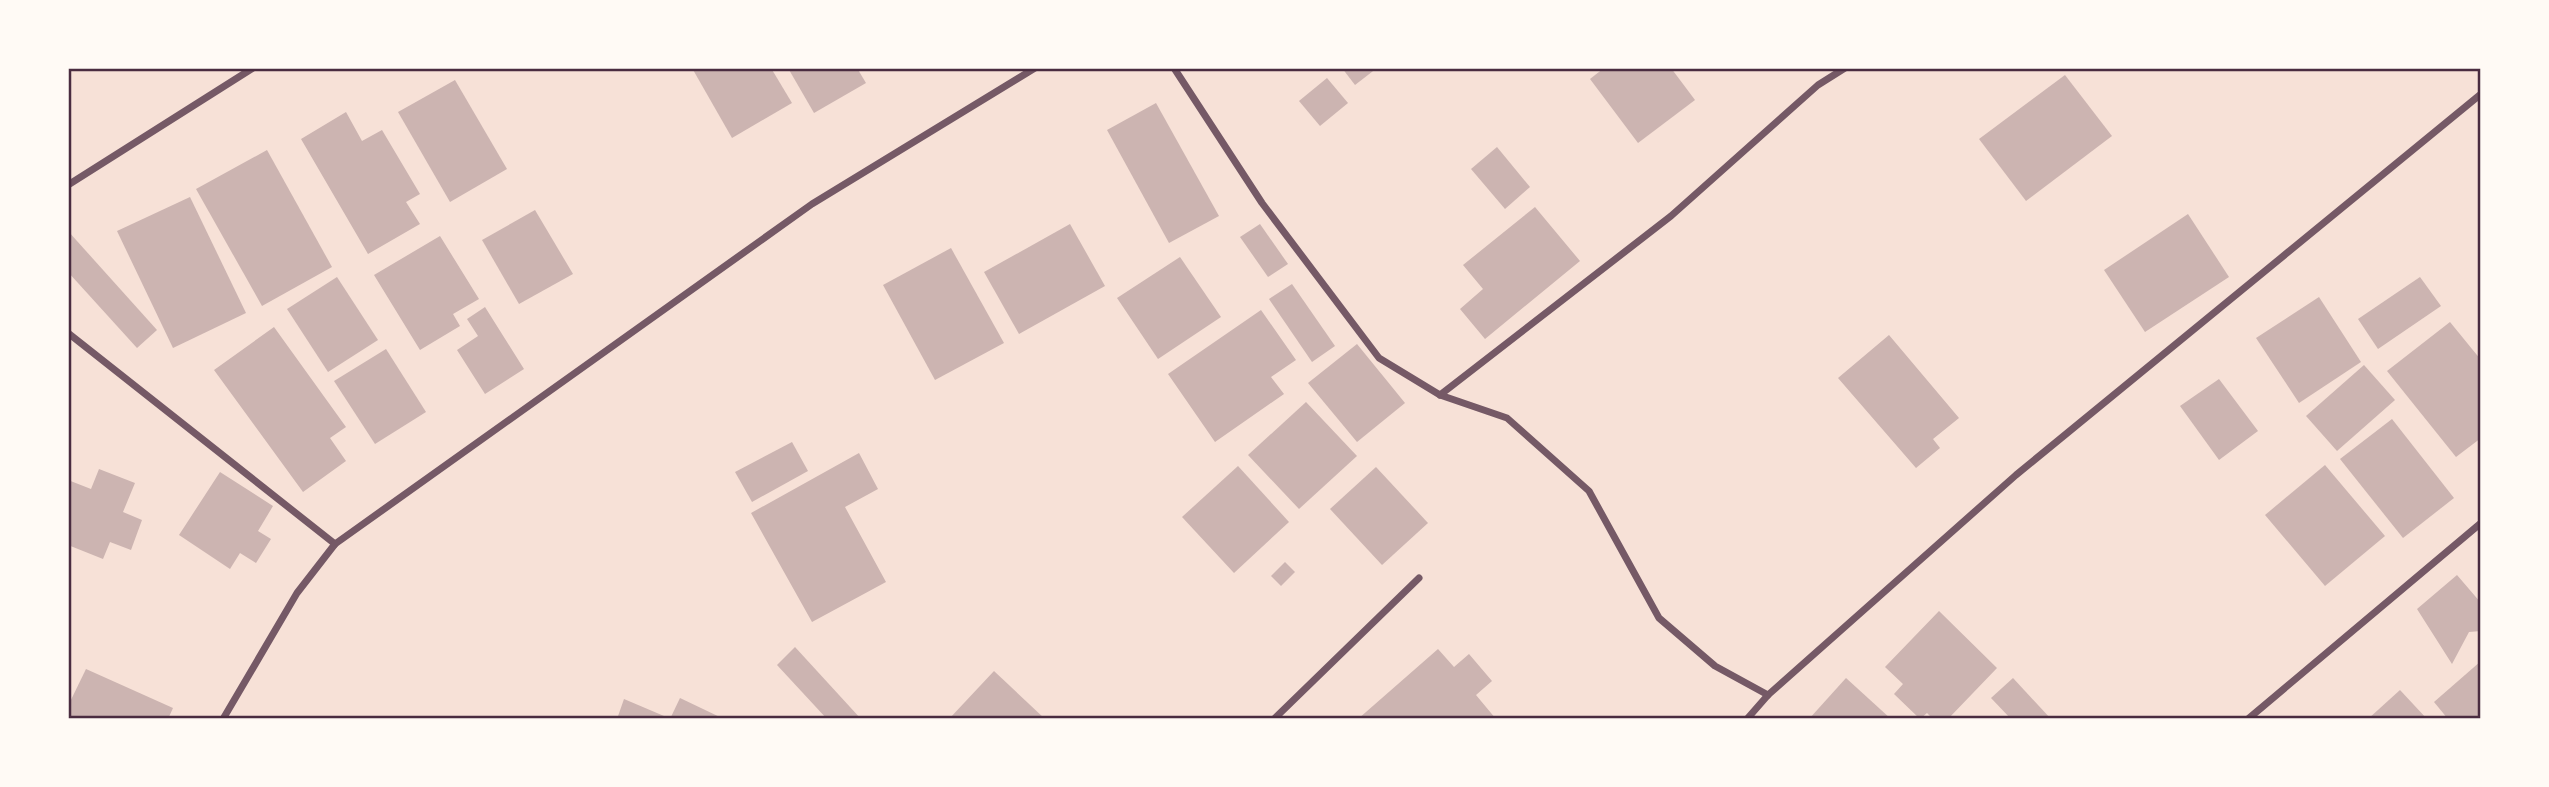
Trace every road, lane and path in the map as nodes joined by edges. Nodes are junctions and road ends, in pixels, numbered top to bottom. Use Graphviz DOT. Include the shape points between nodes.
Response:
graph roads {
  1 [pos="253,68"];
  2 [pos="1034,68"];
  3 [pos="1174,68"];
  4 [pos="1845,68"];
  5 [pos="2481,94"];
  6 [pos="68,185"];
  7 [pos="68,333"];
  8 [pos="1440,395"];
  9 [pos="2481,523"];
  10 [pos="335,544"];
  11 [pos="1419,578"];
  12 [pos="1768,695"];
  13 [pos="223,719"];
  14 [pos="1274,719"];
  15 [pos="1747,719"];
  16 [pos="2248,719"];
  1 -- 6 [label="street"];
  2 -- 10 [label="street" via="812,204"];
  3 -- 8 [label="street" via="1262,203 1379,358"];
  4 -- 8 [label="street" via="1818,85 1671,216"];
  5 -- 12 [label="street" via="2016,475"];
  7 -- 10 [label="street"];
  8 -- 12 [label="street" via="1507,418 1589,491 1659,618 1715,666"];
  9 -- 16 [label="street"];
  10 -- 13 [label="street" via="297,593"];
  11 -- 14 [label="street"];
  12 -- 15 [label="street"];
}
